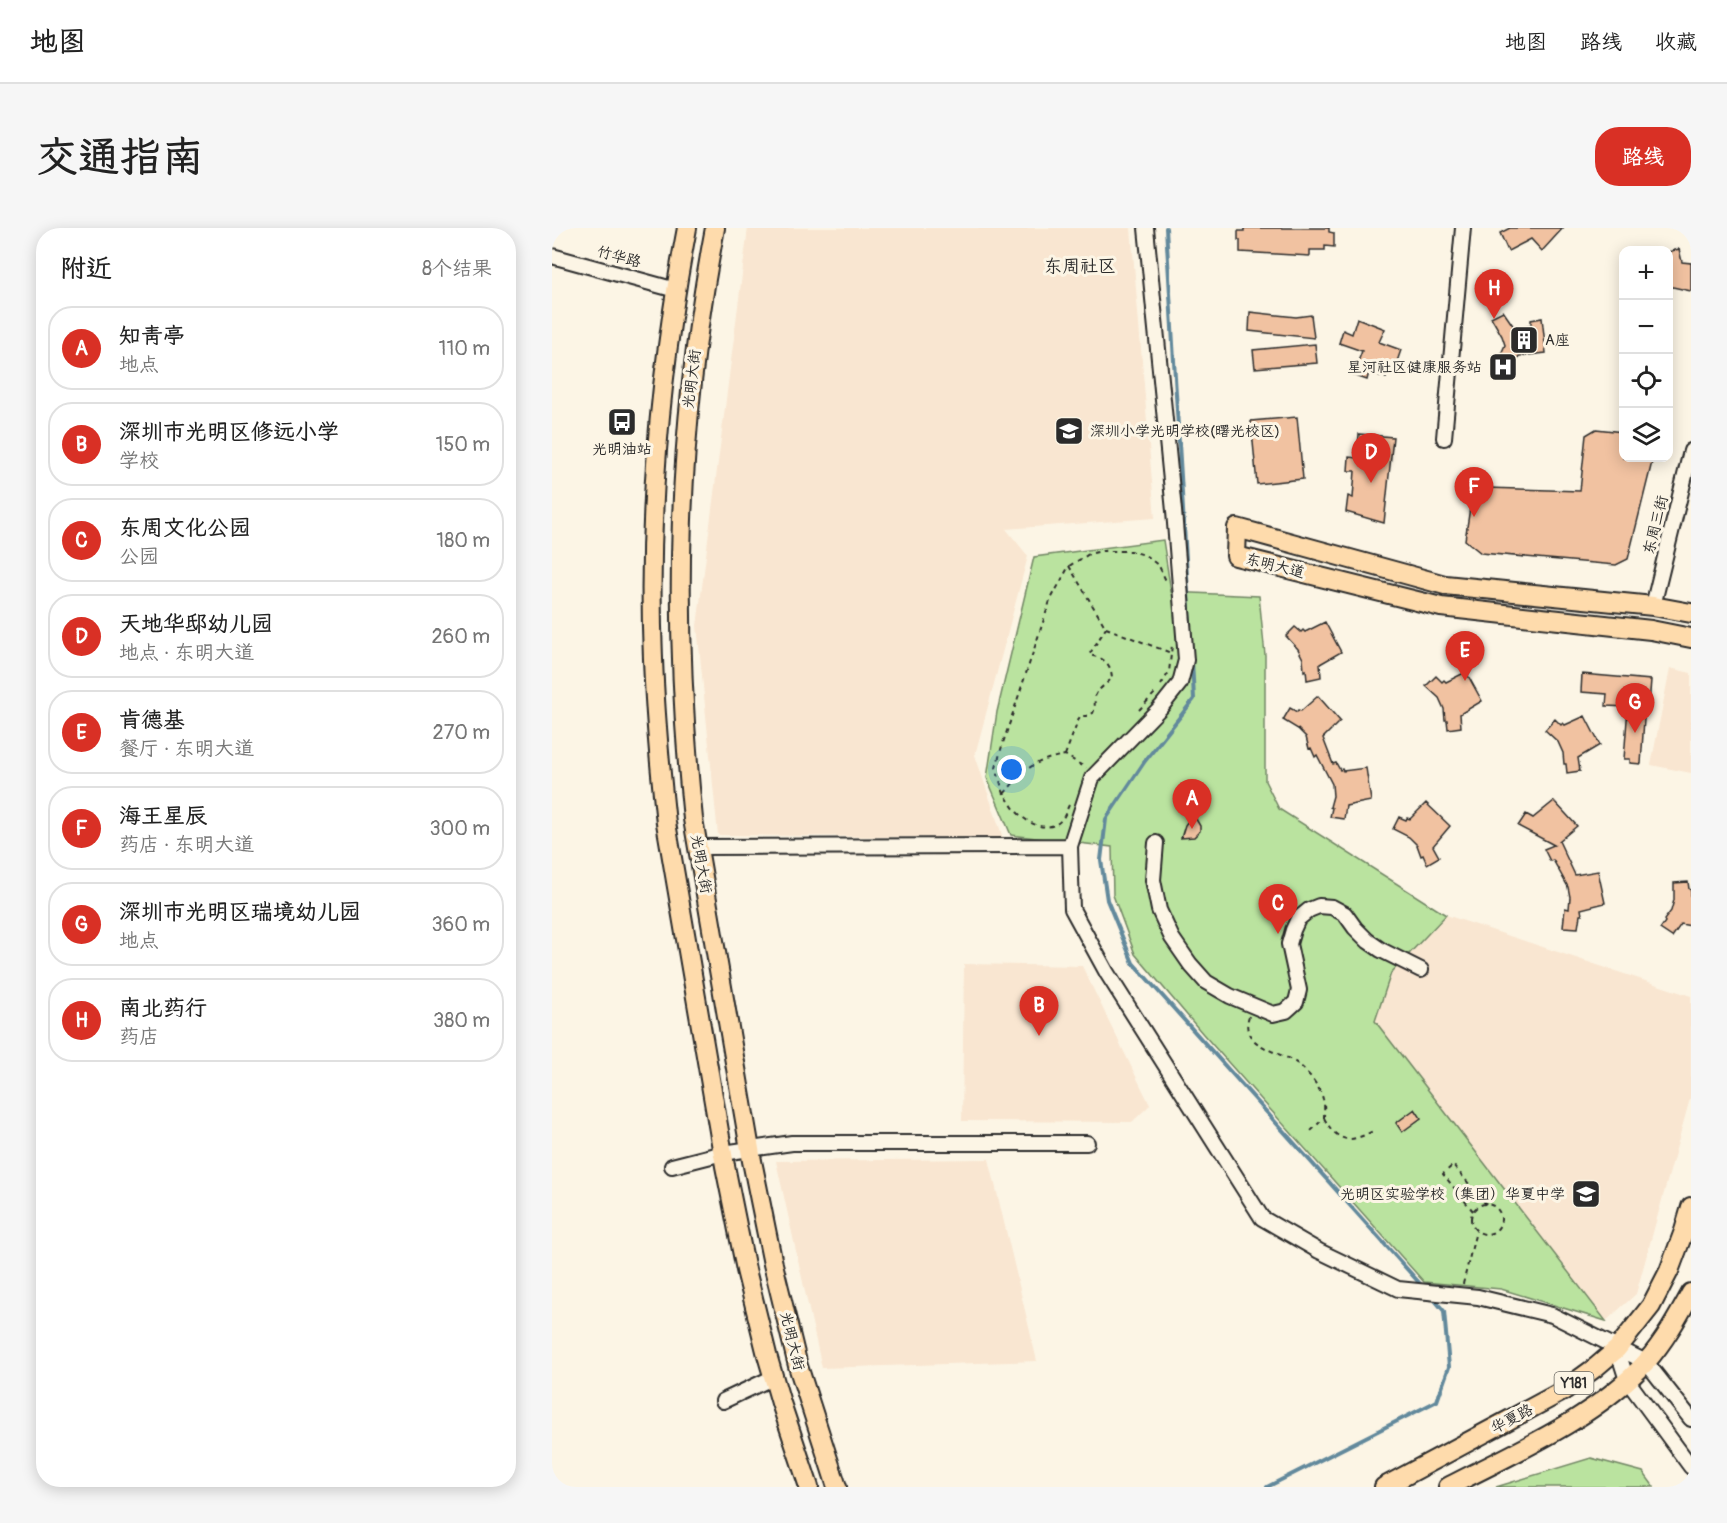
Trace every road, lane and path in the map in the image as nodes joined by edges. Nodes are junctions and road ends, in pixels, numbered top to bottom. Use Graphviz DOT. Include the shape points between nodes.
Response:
graph roads {
  1 [pos="687,228"];
  2 [pos="715,228"];
  3 [pos="1146,228"];
  4 [pos="1463,228"];
  5 [pos="552,256"];
  6 [pos="676,290"];
  7 [pos="1444,438"];
  8 [pos="1691,451"];
  9 [pos="1069,566"];
  10 [pos="1168,593"];
  11 [pos="1653,606"];
  12 [pos="1691,613"];
  13 [pos="1106,628"];
  14 [pos="1691,638"];
  15 [pos="1172,644"];
  16 [pos="1171,653"];
  17 [pos="1138,711"];
  18 [pos="1065,755"];
  19 [pos="1096,774"];
  20 [pos="1004,794"];
  21 [pos="1072,797"];
  22 [pos="1156,843"];
  23 [pos="1070,846"];
  24 [pos="698,847"];
  25 [pos="1421,970"];
  26 [pos="1253,1007"];
  27 [pos="1324,1118"];
  28 [pos="1375,1130"];
  29 [pos="1310,1132"];
  30 [pos="1087,1143"];
  31 [pos="750,1149"];
  32 [pos="723,1154"];
  33 [pos="672,1166"];
  34 [pos="1485,1204"];
  35 [pos="1691,1207"];
  36 [pos="1473,1211"];
  37 [pos="1476,1230"];
  38 [pos="1691,1293"];
  39 [pos="1460,1295"];
  40 [pos="1617,1348"];
  41 [pos="1646,1362"];
  42 [pos="774,1377"];
  43 [pos="1627,1380"];
  44 [pos="723,1401"];
  45 [pos="1691,1419"];
  46 [pos="1691,1467"];
  47 [pos="809,1487"];
  48 [pos="837,1487"];
  49 [pos="1384,1487"];
  50 [pos="1448,1487"];
  1 -- 6 [label="main road, 光明大街"];
  2 -- 24 [label="main road, 光明大街" via="692,380 680,545 683,710"];
  3 -- 19 [label="street" via="1186,660 1180,683"];
  4 -- 7 [label="street"];
  5 -- 6 [label="street, 竹华路"];
  6 -- 32 [label="main road, 光明大街" via="664,377 655,494 652,600 656,711 666,823"];
  8 -- 11 [label="street, 东周三街"];
  9 -- 10 [label="path" via="1089,554 1131,551 1145,555 1159,566"];
  9 -- 13 [label="path"];
  9 -- 20 [label="path" via="1050,601 1002,746 996,768"];
  11 -- 12 [label="main road, 东明大道"];
  11 -- 14 [label="main road, 东明大道" via="1445,585 1237,528 1236,556 1441,607 1651,630"];
  13 -- 16 [label="path"];
  13 -- 18 [label="path" via="1089,655 1108,662 1112,678 1098,691 1093,713 1080,716"];
  15 -- 16 [label="path"];
  16 -- 17 [label="path" via="1170,672"];
  18 -- 19 [label="path"];
  18 -- 20 [label="path" via="1044,759 1022,772"];
  19 -- 23 [label="street"];
  20 -- 21 [label="path" via="1017,813 1042,827 1053,826 1062,819"];
  22 -- 26 [label="street" via="1153,880 1159,910 1172,938 1206,982"];
  23 -- 24 [label="street"];
  23 -- 39 [label="street" via="1072,909 1107,973 1262,1218 1398,1289"];
  24 -- 31 [label="main road, 光明大街"];
  25 -- 26 [label="street" via="1368,941 1345,914 1319,906 1298,919 1293,930 1290,944 1299,990 1296,1002 1286,1011 1273,1014"];
  26 -- 27 [label="path" via="1248,1021 1250,1034 1258,1045 1284,1055 1312,1079 1323,1099"];
  27 -- 28 [label="path" via="1340,1138 1352,1139"];
  27 -- 29 [label="path"];
  30 -- 31 [label="street" via="792,1143"];
  31 -- 32 [label="street"];
  31 -- 48 [label="main road, 光明大街" via="796,1357"];
  32 -- 33 [label="street"];
  32 -- 42 [label="main road, 光明大街" via="746,1270"];
  34 -- 36 [label="path"];
  34 -- 36 [label="path" via="1453,1165 1443,1174"];
  34 -- 37 [label="path" via="1498,1210 1500,1224 1490,1233"];
  35 -- 40 [label="main road, 华夏路 / Y181" via="1669,1271 1651,1306"];
  36 -- 37 [label="path"];
  37 -- 39 [label="path"];
  38 -- 41 [label="main road, 华夏路 / Y181" via="1676,1322"];
  39 -- 40 [label="street" via="1552,1315"];
  40 -- 41 [label="street"];
  40 -- 43 [label="street"];
  40 -- 49 [label="main road, 华夏路 / Y181" via="1563,1391"];
  41 -- 43 [label="main road, 华夏路 / Y181"];
  41 -- 45 [label="street"];
  42 -- 44 [label="street"];
  42 -- 47 [label="main road, 光明大街"];
  43 -- 46 [label="street"];
  43 -- 50 [label="main road, 华夏路 / Y181" via="1579,1417"];
}
